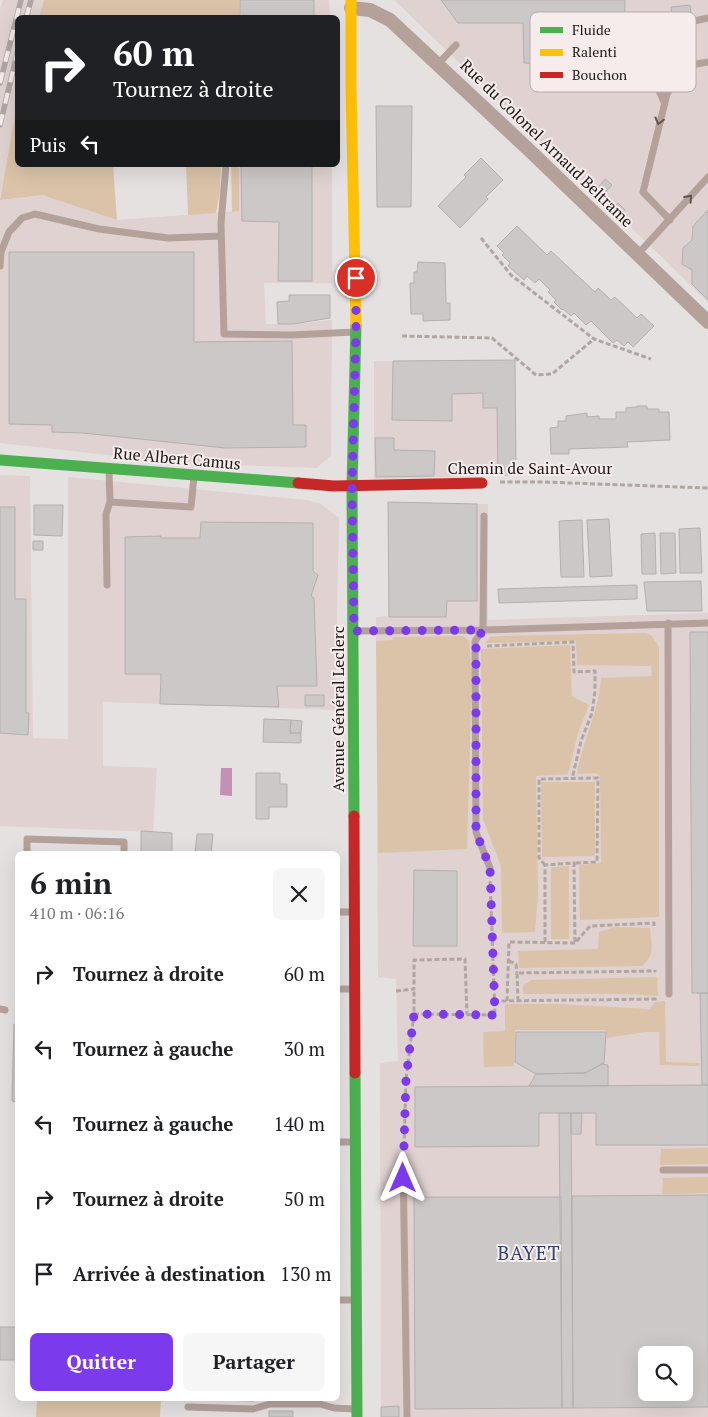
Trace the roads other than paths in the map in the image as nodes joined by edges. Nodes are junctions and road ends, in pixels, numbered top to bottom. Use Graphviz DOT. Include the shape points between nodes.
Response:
graph roads {
  1 [pos="351,4"];
  2 [pos="456,45"];
  3 [pos="438,64"];
  4 [pos="660,92"];
  5 [pos="668,92"];
  6 [pos="664,102"];
  7 [pos="226,167"];
  8 [pos="708,177"];
  9 [pos="670,220"];
  10 [pos="221,236"];
  11 [pos="638,254"];
  12 [pos="0,266"];
  13 [pos="708,322"];
  14 [pos="356,332"];
  15 [pos="0,460"];
  16 [pos="109,468"];
  17 [pos="194,475"];
  18 [pos="482,483"];
  19 [pos="352,486"];
  20 [pos="110,502"];
  21 [pos="484,516"];
  22 [pos="107,585"];
  23 [pos="668,623"];
  24 [pos="708,623"];
  25 [pos="483,630"];
  26 [pos="354,631"];
  27 [pos="27,851"];
  28 [pos="124,851"];
  29 [pos="490,868"];
  30 [pos="340,912"];
  31 [pos="355,912"];
  32 [pos="340,989"];
  33 [pos="355,989"];
  34 [pos="669,994"];
  35 [pos="340,1142"];
  36 [pos="356,1142"];
  37 [pos="403,1158"];
  38 [pos="663,1170"];
  39 [pos="708,1170"];
  40 [pos="340,1300"];
  41 [pos="358,1300"];
  42 [pos="188,1407"];
  43 [pos="357,1413"];
  44 [pos="407,1417"];
  1 -- 3 [label="street, Rue du Colonel Arnaud Beltrame" via="390,20"];
  1 -- 14 [label="main road, Avenue Général Leclerc" via="348,37"];
  2 -- 3 [label="lane"];
  3 -- 11 [label="street, Rue du Colonel Arnaud Beltrame"];
  4 -- 6 [label="lane"];
  5 -- 6 [label="lane"];
  6 -- 9 [label="lane, one-way" via="643,192"];
  7 -- 10 [label="lane"];
  9 -- 8 [label="lane, one-way"];
  9 -- 11 [label="lane"];
  10 -- 12 [label="lane" via="158,236 99,229 35,214 22,218 9,232 1,252"];
  10 -- 14 [label="lane" via="224,334"];
  11 -- 13 [label="street, Rue du Colonel Arnaud Beltrame"];
  14 -- 19 [label="main road, Avenue Général Leclerc"];
  15 -- 16 [label="main road, Rue Albert Camus"];
  16 -- 17 [label="main road, Rue Albert Camus"];
  16 -- 20 [label="lane"];
  17 -- 19 [label="main road, Rue Albert Camus"];
  17 -- 20 [label="lane" via="191,507"];
  18 -- 19 [label="main road, Chemin de Saint-Avour"];
  19 -- 26 [label="main road, Avenue Général Leclerc"];
  20 -- 22 [label="lane" via="106,514"];
  21 -- 25 [label="lane"];
  23 -- 24 [label="lane"];
  23 -- 25 [label="lane"];
  23 -- 34 [label="lane"];
  25 -- 26 [label="lane"];
  25 -- 29 [label="lane" via="476,641 476,832"];
  26 -- 31 [label="main road, Avenue Général Leclerc"];
  27 -- 28 [label="lane" via="27,839 124,842"];
  30 -- 31 [label="lane"];
  31 -- 33 [label="main road, Avenue Général Leclerc"];
  32 -- 33 [label="lane"];
  33 -- 36 [label="main road, Avenue Général Leclerc"];
  35 -- 36 [label="lane"];
  36 -- 41 [label="main road, Avenue Général Leclerc"];
  37 -- 44 [label="lane"];
  38 -- 39 [label="lane"];
  40 -- 41 [label="lane"];
  41 -- 43 [label="main road, Avenue Général Leclerc"];
  42 -- 43 [label="lane" via="320,1404"];
}
